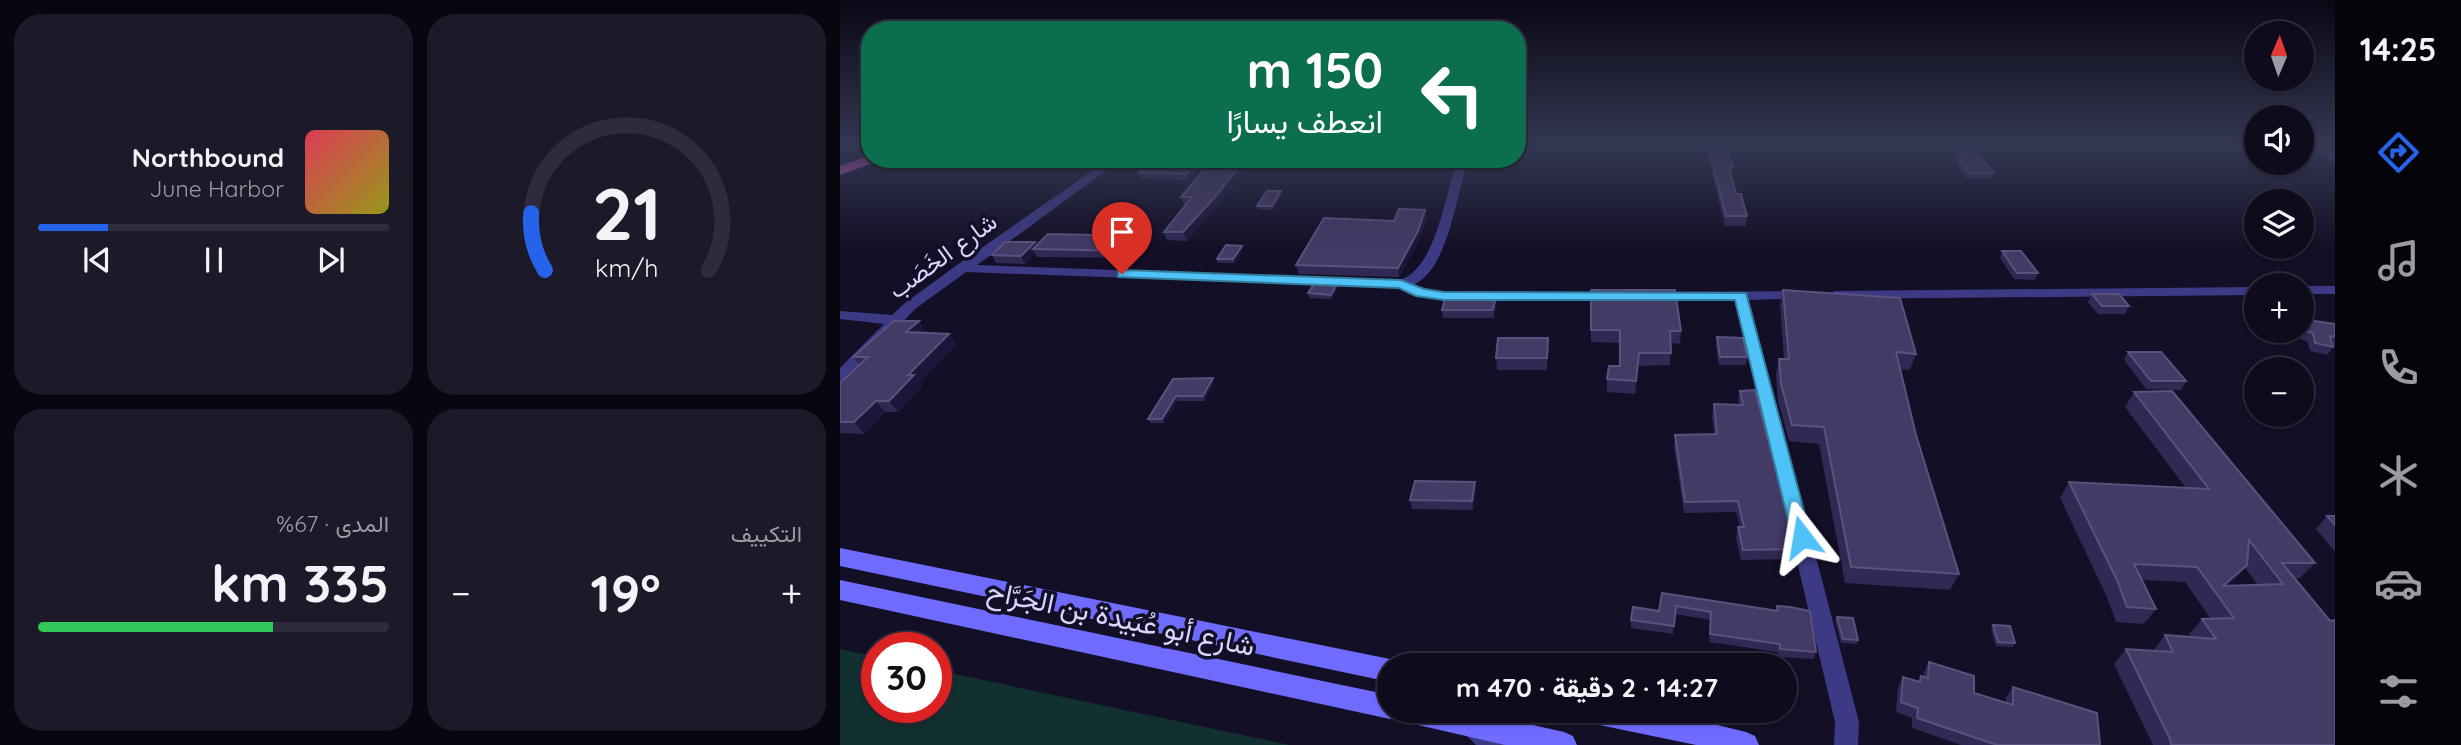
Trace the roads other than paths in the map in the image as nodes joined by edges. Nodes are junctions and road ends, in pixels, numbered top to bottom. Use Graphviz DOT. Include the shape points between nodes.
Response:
graph roads {
  1 [pos="1087,180"];
  2 [pos="1456,180"];
  3 [pos="962,268"];
  4 [pos="1401,284"];
  5 [pos="2314,290"];
  6 [pos="2335,290"];
  7 [pos="2244,291"];
  8 [pos="1741,296"];
  9 [pos="840,315"];
  10 [pos="894,320"];
  11 [pos="840,377"];
  12 [pos="840,556"];
  13 [pos="840,590"];
  14 [pos="1377,668"];
  15 [pos="1377,704"];
  16 [pos="1465,723"];
  17 [pos="1655,723"];
  18 [pos="1470,724"];
  19 [pos="1494,745"];
  20 [pos="1564,745"];
  21 [pos="1746,745"];
  22 [pos="1846,745"];
  1 -- 3 [label="street, شارع الخَصَب"];
  2 -- 4 [label="street" via="1437,243 1423,272"];
  3 -- 4 [label="street"];
  3 -- 10 [label="street, شارع الخَصَب"];
  4 -- 8 [label="street" via="1444,296"];
  5 -- 6 [label="street"];
  7 -- 8 [label="street"];
  8 -- 22 [label="street" via="1836,671 1847,722"];
  9 -- 10 [label="street"];
  10 -- 11 [label="street, شارع الخَصَب"];
  12 -- 14 [label="main road, شارع أبو عُبَيدة بن الجَرَّاح"];
  13 -- 15 [label="main road, شارع أبو عُبَيدة بن الجَرَّاح"];
  16 -- 18 [label="main road"];
  17 -- 21 [label="main road"];
  18 -- 19 [label="street"];
  18 -- 20 [label="main road"];
}
